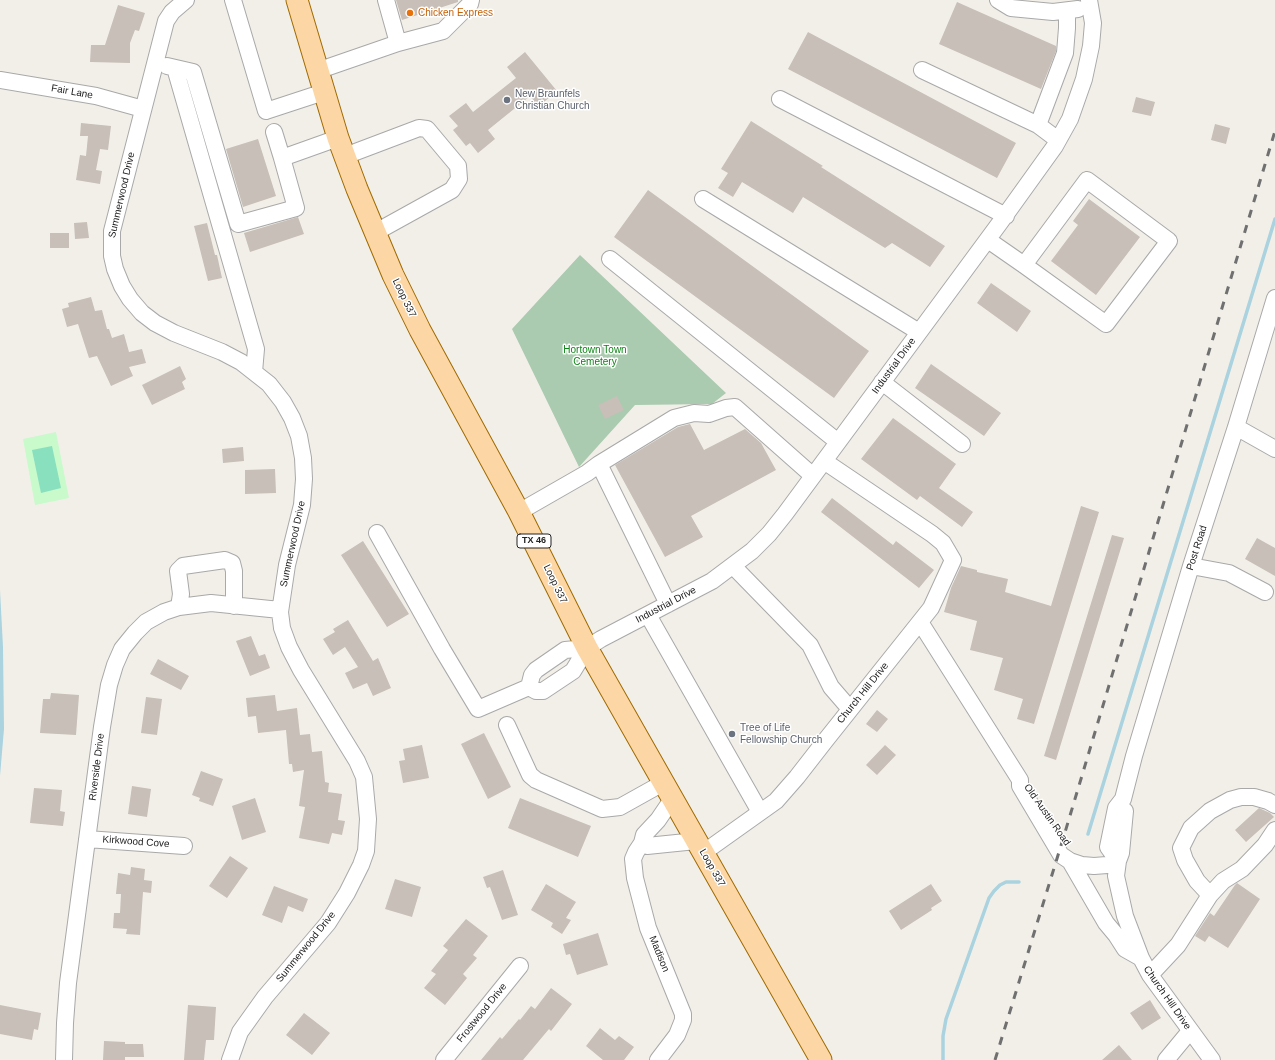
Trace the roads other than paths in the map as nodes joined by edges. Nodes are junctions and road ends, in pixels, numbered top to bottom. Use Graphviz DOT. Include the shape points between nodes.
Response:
graph roads {
  1 [pos="186,0"];
  2 [pos="233,0"];
  3 [pos="297,0"];
  4 [pos="386,0"];
  5 [pos="471,0"];
  6 [pos="998,0"];
  7 [pos="1090,4"];
  8 [pos="1067,11"];
  9 [pos="398,43"];
  10 [pos="155,63"];
  11 [pos="175,68"];
  12 [pos="922,70"];
  13 [pos="317,71"];
  14 [pos="0,80"];
  15 [pos="324,92"];
  16 [pos="780,99"];
  17 [pos="143,109"];
  18 [pos="1038,125"];
  19 [pos="274,132"];
  20 [pos="1058,140"];
  21 [pos="341,147"];
  22 [pos="282,158"];
  23 [pos="703,199"];
  24 [pos="1006,216"];
  25 [pos="376,232"];
  26 [pos="988,240"];
  27 [pos="610,259"];
  28 [pos="1024,265"];
  29 [pos="1275,298"];
  30 [pos="919,332"];
  31 [pos="254,372"];
  32 [pos="882,382"];
  33 [pos="1236,427"];
  34 [pos="838,442"];
  35 [pos="962,444"];
  36 [pos="1275,449"];
  37 [pos="824,461"];
  38 [pos="599,464"];
  39 [pos="813,476"];
  40 [pos="519,512"];
  41 [pos="377,533"];
  42 [pos="733,566"];
  43 [pos="1191,566"];
  44 [pos="1265,592"];
  45 [pos="668,604"];
  46 [pos="234,606"];
  47 [pos="179,607"];
  48 [pos="280,610"];
  49 [pos="648,615"];
  50 [pos="920,622"];
  51 [pos="587,648"];
  52 [pos="529,687"];
  53 [pos="850,708"];
  54 [pos="507,725"];
  55 [pos="1020,780"];
  56 [pos="668,791"];
  57 [pos="1275,805"];
  58 [pos="758,814"];
  59 [pos="1275,830"];
  60 [pos="87,839"];
  61 [pos="642,843"];
  62 [pos="184,846"];
  63 [pos="700,847"];
  64 [pos="1070,861"];
  65 [pos="1118,861"];
  66 [pos="1210,895"];
  67 [pos="1141,958"];
  68 [pos="520,966"];
  69 [pos="1150,975"];
  70 [pos="1190,1031"];
  71 [pos="64,1060"];
  72 [pos="230,1060"];
  73 [pos="444,1060"];
  74 [pos="658,1060"];
  75 [pos="821,1060"];
  76 [pos="1166,1060"];
  77 [pos="1212,1060"];
  1 -- 10 [label="street, Summerwood Drive" via="172,12 166,22"];
  2 -- 15 [label="street" via="266,111"];
  3 -- 13 [label="main road, Loop 337 / TX 46"];
  4 -- 9 [label="street"];
  5 -- 9 [label="street" via="443,31"];
  6 -- 8 [label="street" via="1011,8"];
  7 -- 8 [label="street"];
  7 -- 20 [label="street, Industrial Drive" via="1093,23 1084,79 1070,119"];
  8 -- 18 [label="street" via="1065,52"];
  9 -- 13 [label="street"];
  10 -- 11 [label="street"];
  10 -- 17 [label="street, Summerwood Drive"];
  11 -- 22 [label="street" via="193,72 238,224 296,208"];
  11 -- 31 [label="street" via="256,349"];
  12 -- 18 [label="street"];
  13 -- 15 [label="main road, Loop 337 / TX 46"];
  14 -- 17 [label="street, Fair Lane" via="96,96"];
  15 -- 21 [label="main road, Loop 337 / TX 46"];
  16 -- 24 [label="street"];
  17 -- 31 [label="street, Summerwood Drive" via="112,231 115,269 130,299 155,323 222,352"];
  18 -- 20 [label="street"];
  19 -- 22 [label="street"];
  20 -- 24 [label="street, Industrial Drive"];
  21 -- 22 [label="street"];
  21 -- 25 [label="main road, Loop 337 / TX 46"];
  21 -- 25 [label="street" via="419,128 427,129 458,166 459,179 452,190"];
  23 -- 30 [label="street"];
  24 -- 26 [label="street, Industrial Drive"];
  25 -- 40 [label="main road, Loop 337 / TX 46" via="393,275 420,330"];
  26 -- 28 [label="street"];
  26 -- 30 [label="street, Industrial Drive"];
  27 -- 34 [label="street"];
  28 -- 28 [label="street" via="1106,324 1169,241 1087,180"];
  29 -- 33 [label="street, Post Road"];
  30 -- 32 [label="street, Industrial Drive"];
  31 -- 48 [label="street, Summerwood Drive" via="269,384 289,413 299,436 303,458 302,506 286,565"];
  32 -- 34 [label="street, Industrial Drive"];
  32 -- 35 [label="street"];
  33 -- 36 [label="street"];
  33 -- 43 [label="street, Post Road"];
  34 -- 37 [label="street, Industrial Drive"];
  37 -- 39 [label="street, Industrial Drive"];
  37 -- 50 [label="street, Church Hill Drive" via="943,543 953,560 931,608"];
  38 -- 39 [label="street" via="674,418 694,413 709,414 735,407"];
  38 -- 40 [label="street" via="587,474"];
  38 -- 45 [label="street"];
  39 -- 42 [label="street, Industrial Drive" via="769,534"];
  40 -- 51 [label="main road, Loop 337 / TX 46"];
  41 -- 52 [label="street" via="478,710"];
  42 -- 45 [label="street, Industrial Drive" via="712,581"];
  42 -- 53 [label="street" via="810,645 831,687"];
  43 -- 44 [label="street" via="1229,573"];
  43 -- 65 [label="street, Post Road" via="1123,799 1125,810"];
  45 -- 49 [label="street, Industrial Drive"];
  46 -- 47 [label="street, Riverside Drive" via="212,603"];
  46 -- 47 [label="street" via="234,571 232,564 225,560 183,566 178,571 181,594"];
  46 -- 48 [label="street, Riverside Drive"];
  47 -- 60 [label="street, Riverside Drive" via="146,622 122,649 115,665 103,720"];
  48 -- 72 [label="street, Summerwood Drive" via="282,628 289,647 364,777 368,819 366,851 347,893 328,923 265,997 240,1032"];
  49 -- 51 [label="street, Industrial Drive"];
  49 -- 58 [label="street"];
  50 -- 53 [label="street, Church Hill Drive"];
  50 -- 55 [label="street, Old Austin Road"];
  51 -- 52 [label="street" via="565,650 536,670"];
  51 -- 52 [label="street" via="573,671 543,691"];
  51 -- 56 [label="main road, Loop 337 / TX 46"];
  53 -- 58 [label="street, Church Hill Drive" via="797,777 776,801"];
  54 -- 56 [label="street" via="530,775 602,809 620,807"];
  55 -- 64 [label="street, Old Austin Road" via="1020,786 1059,852"];
  55 -- 65 [label="street, Old Austin Road" via="1027,783 1063,839 1074,851 1082,855"];
  56 -- 61 [label="street, Madison" via="658,820 644,835"];
  56 -- 63 [label="main road, Loop 337 / TX 46"];
  57 -- 66 [label="street" via="1254,797 1230,800 1210,811 1191,828 1181,848 1197,882"];
  58 -- 63 [label="street"];
  59 -- 66 [label="street" via="1265,845 1242,869 1223,881"];
  60 -- 62 [label="street, Kirkwood Cove"];
  60 -- 71 [label="street, Riverside Drive" via="68,982"];
  61 -- 63 [label="street" via="647,846"];
  61 -- 74 [label="street, Madison" via="633,859 635,878 648,928 683,1014 677,1034"];
  63 -- 75 [label="main road, Loop 337 / TX 46"];
  64 -- 65 [label="street, Old Austin Road" via="1094,866"];
  64 -- 67 [label="street" via="1106,923 1125,949"];
  65 -- 67 [label="street, Church Hill Drive" via="1118,890"];
  66 -- 69 [label="street" via="1178,944"];
  67 -- 69 [label="street, Church Hill Drive"];
  68 -- 73 [label="street, Frostwood Drive"];
  69 -- 70 [label="street, Church Hill Drive"];
  70 -- 76 [label="street"];
  70 -- 77 [label="street, Church Hill Drive"];
}
